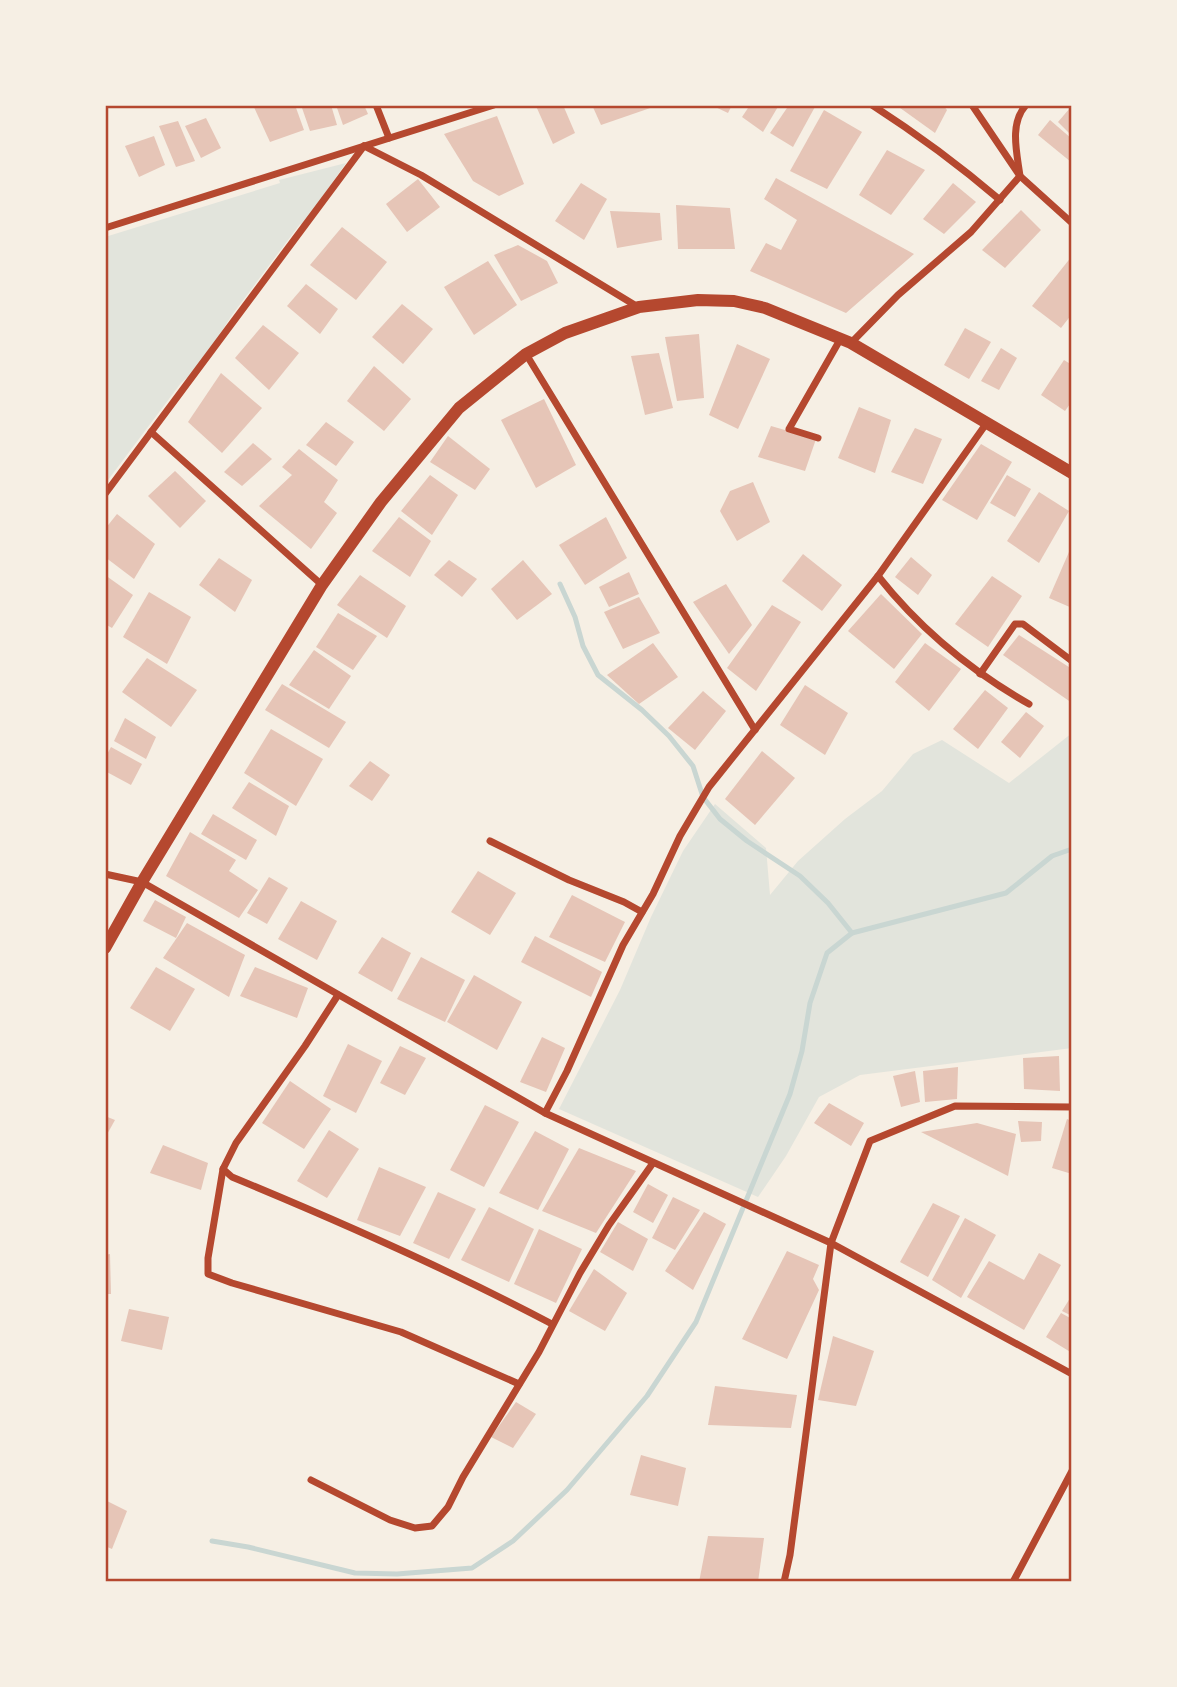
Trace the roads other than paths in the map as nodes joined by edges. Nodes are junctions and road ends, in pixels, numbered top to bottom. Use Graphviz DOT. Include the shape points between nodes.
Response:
graph roads {
  1 [pos="376,105"];
  2 [pos="494,105"];
  3 [pos="872,105"];
  4 [pos="972,105"];
  5 [pos="1026,105"];
  6 [pos="389,138"];
  7 [pos="364,146"];
  8 [pos="1020,176"];
  9 [pos="1000,201"];
  10 [pos="1072,223"];
  11 [pos="105,228"];
  12 [pos="639,307"];
  13 [pos="846,340"];
  14 [pos="526,354"];
  15 [pos="986,424"];
  16 [pos="151,432"];
  17 [pos="818,438"];
  18 [pos="1072,473"];
  19 [pos="105,494"];
  20 [pos="878,576"];
  21 [pos="322,585"];
  22 [pos="1072,661"];
  23 [pos="981,674"];
  24 [pos="1029,704"];
  25 [pos="755,730"];
  26 [pos="490,841"];
  27 [pos="105,874"];
  28 [pos="142,882"];
  29 [pos="642,912"];
  30 [pos="105,948"];
  31 [pos="338,995"];
  32 [pos="1072,1107"];
  33 [pos="545,1114"];
  34 [pos="653,1163"];
  35 [pos="223,1169"];
  36 [pos="831,1243"];
  37 [pos="552,1324"];
  38 [pos="1072,1374"];
  39 [pos="519,1384"];
  40 [pos="1072,1471"];
  41 [pos="310,1480"];
  42 [pos="784,1582"];
  43 [pos="1013,1582"];
  1 -- 6 [label="street"];
  2 -- 6 [label="street"];
  3 -- 9 [label="street" via="938,149"];
  4 -- 8 [label="street"];
  5 -- 8 [label="street" via="1015,135"];
  6 -- 7 [label="street"];
  7 -- 11 [label="street"];
  7 -- 12 [label="street" via="421,175"];
  7 -- 16 [label="street"];
  8 -- 9 [label="street"];
  8 -- 10 [label="street"];
  9 -- 13 [label="street" via="971,232"];
  12 -- 13 [label="street" via="734,301 765,308"];
  12 -- 14 [label="street" via="565,333"];
  13 -- 15 [label="street"];
  13 -- 17 [label="street" via="789,429"];
  14 -- 21 [label="street" via="459,408 381,502"];
  14 -- 25 [label="street"];
  15 -- 18 [label="street"];
  15 -- 20 [label="street"];
  16 -- 19 [label="street"];
  16 -- 21 [label="street"];
  20 -- 23 [label="street" via="926,628"];
  20 -- 25 [label="street"];
  21 -- 28 [label="street"];
  22 -- 23 [label="street" via="1023,624 1015,624"];
  23 -- 24 [label="street"];
  25 -- 29 [label="street" via="709,787"];
  26 -- 29 [label="street"];
  27 -- 28 [label="street"];
  28 -- 30 [label="street"];
  28 -- 31 [label="street"];
  29 -- 33 [label="street"];
  31 -- 33 [label="street"];
  31 -- 35 [label="street"];
  32 -- 36 [label="street" via="955,1106 870,1141"];
  33 -- 34 [label="street"];
  34 -- 36 [label="street"];
  34 -- 37 [label="street" via="609,1226"];
  35 -- 37 [label="street" via="232,1177 486,1289"];
  35 -- 39 [label="street" via="208,1274 401,1332"];
  36 -- 38 [label="street"];
  36 -- 42 [label="street"];
  37 -- 39 [label="street"];
  39 -- 41 [label="street" via="448,1507 432,1526 415,1528 390,1520"];
  40 -- 43 [label="street"];
}
